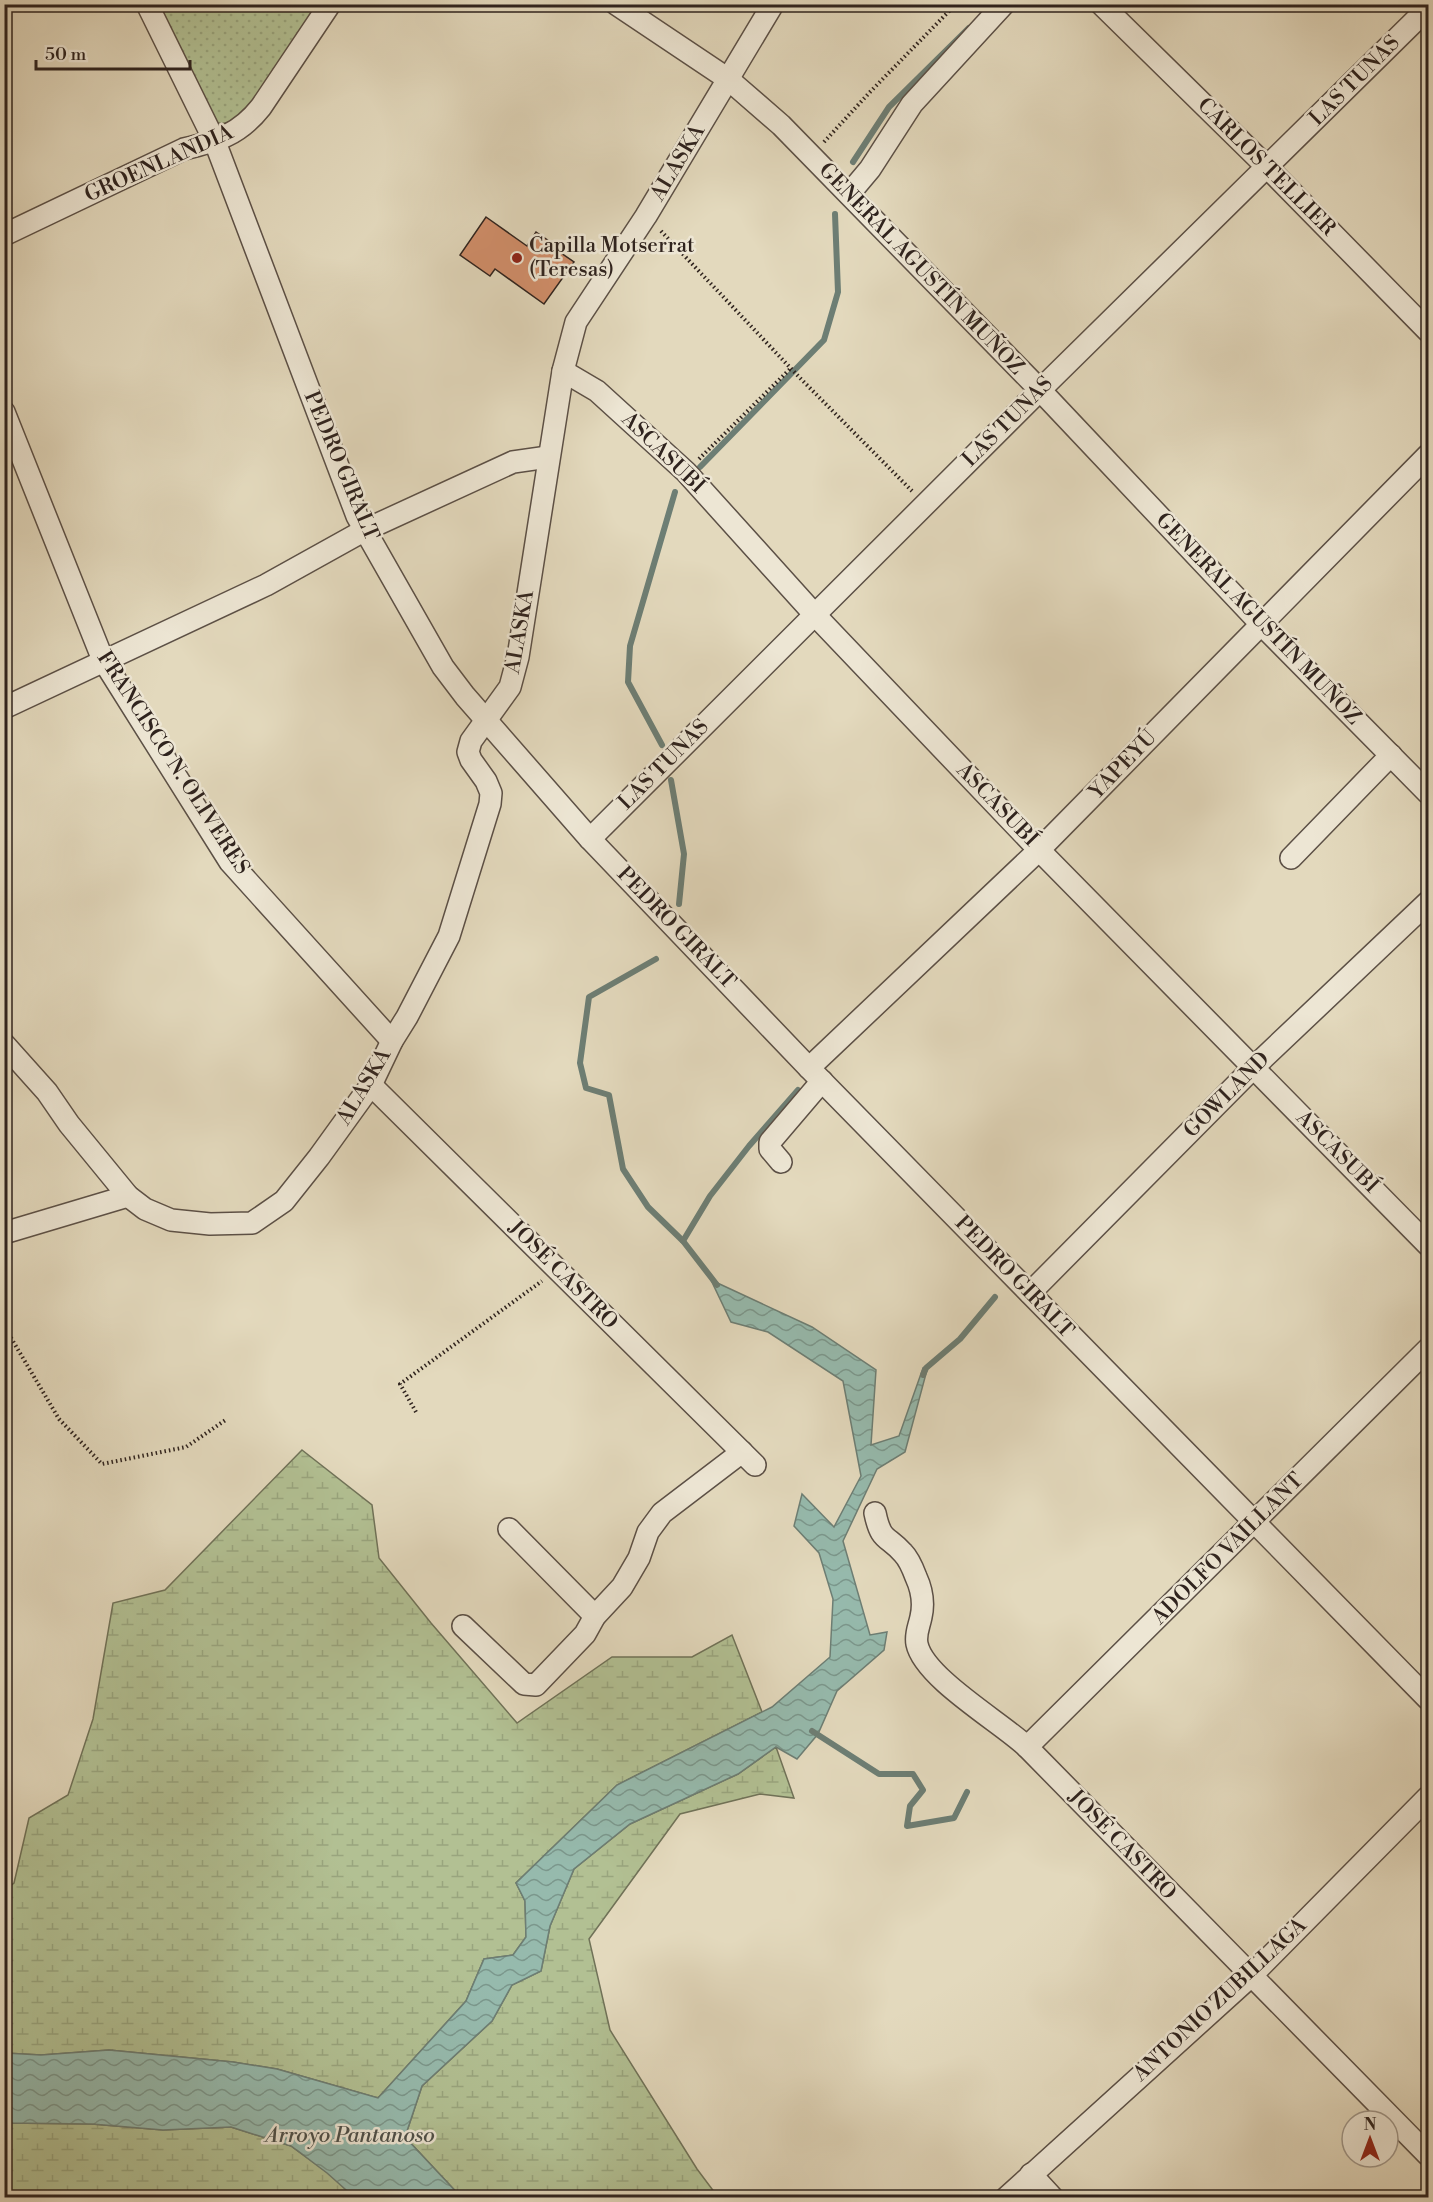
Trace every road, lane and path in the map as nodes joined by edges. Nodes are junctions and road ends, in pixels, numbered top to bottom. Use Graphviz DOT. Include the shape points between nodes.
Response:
graph roads {
  1 [pos="147,4"];
  2 [pos="330,4"];
  3 [pos="616,4"];
  4 [pos="773,4"];
  5 [pos="956,4"];
  6 [pos="1004,4"];
  7 [pos="1101,4"];
  8 [pos="1428,8"];
  9 [pos="728,79"];
  10 [pos="215,142"];
  11 [pos="811,156"];
  12 [pos="1268,168"];
  13 [pos="849,194"];
  14 [pos="646,216"];
  15 [pos="4,235"];
  16 [pos="1428,331"];
  17 [pos="791,368"];
  18 [pos="562,371"];
  19 [pos="1040,390"];
  20 [pos="4,412"];
  21 [pos="1428,455"];
  22 [pos="548,457"];
  23 [pos="686,472"];
  24 [pos="925,504"];
  25 [pos="364,530"];
  26 [pos="815,615"];
  27 [pos="1261,624"];
  28 [pos="103,660"];
  29 [pos="4,708"];
  30 [pos="485,721"];
  31 [pos="1390,755"];
  32 [pos="1428,793"];
  33 [pos="590,839"];
  34 [pos="1039,850"];
  35 [pos="1291,858"];
  36 [pos="1428,902"];
  37 [pos="392,1041"];
  38 [pos="4,1044"];
  39 [pos="1254,1067"];
  40 [pos="815,1074"];
  41 [pos="371,1085"];
  42 [pos="782,1162"];
  43 [pos="128,1196"];
  44 [pos="4,1233"];
  45 [pos="1428,1245"];
  46 [pos="557,1270"];
  47 [pos="1030,1293"];
  48 [pos="4,1326"];
  49 [pos="1428,1349"];
  50 [pos="416,1412"];
  51 [pos="227,1419"];
  52 [pos="875,1514"];
  53 [pos="1255,1523"];
  54 [pos="509,1529"];
  55 [pos="595,1616"];
  56 [pos="463,1626"];
  57 [pos="1428,1699"];
  58 [pos="1027,1747"];
  59 [pos="1428,1797"];
  60 [pos="1251,1976"];
  61 [pos="1428,2155"];
  62 [pos="1031,2174"];
  63 [pos="1006,2198"];
  64 [pos="1053,2198"];
  1 -- 10 [label="street, PEDRO GIRALT"];
  2 -- 10 [label="street, GROENLANDIA" via="250,121"];
  3 -- 9 [label="street, GENERAL AGUSTÍN MUÑOZ"];
  4 -- 9 [label="street, ALASKA"];
  5 -- 11 [label="path"];
  6 -- 13 [label="street" via="912,104"];
  7 -- 12 [label="street, CARLOS TELLIER"];
  8 -- 12 [label="street, LAS TUNAS"];
  9 -- 11 [label="street, GENERAL AGUSTÍN MUÑOZ"];
  9 -- 14 [label="street, ALASKA"];
  10 -- 15 [label="street, GROENLANDIA" via="184,149"];
  10 -- 25 [label="street, PEDRO GIRALT"];
  11 -- 13 [label="street, GENERAL AGUSTÍN MUÑOZ"];
  12 -- 16 [label="street, CARLOS TELLIER"];
  12 -- 19 [label="street, LAS TUNAS"];
  13 -- 19 [label="street, GENERAL AGUSTÍN MUÑOZ"];
  14 -- 17 [label="path"];
  14 -- 18 [label="street, ALASKA" via="576,322"];
  17 -- 23 [label="path"];
  17 -- 24 [label="path"];
  18 -- 22 [label="street, ALASKA"];
  18 -- 23 [label="street, ASCASUBÍ" via="597,391"];
  19 -- 24 [label="street, LAS TUNAS"];
  19 -- 27 [label="street, GENERAL AGUSTÍN MUÑOZ"];
  20 -- 28 [label="street, FRANCISCO N. OLIVERES"];
  21 -- 27 [label="street, YAPEYÚ"];
  22 -- 25 [label="street" via="513,462"];
  22 -- 30 [label="street, ALASKA" via="518,657 510,687"];
  23 -- 26 [label="street, ASCASUBÍ"];
  24 -- 26 [label="street, LAS TUNAS"];
  25 -- 28 [label="street" via="266,585"];
  25 -- 30 [label="street, PEDRO GIRALT" via="443,667"];
  26 -- 33 [label="street, LAS TUNAS"];
  26 -- 34 [label="street, ASCASUBÍ"];
  27 -- 31 [label="street, GENERAL AGUSTÍN MUÑOZ"];
  27 -- 34 [label="street, YAPEYÚ"];
  28 -- 29 [label="street"];
  28 -- 37 [label="street, FRANCISCO N. OLIVERES" via="230,862"];
  30 -- 33 [label="street, PEDRO GIRALT"];
  30 -- 37 [label="street, ALASKA" via="468,752 491,794 487,819 449,936"];
  31 -- 32 [label="street, GENERAL AGUSTÍN MUÑOZ"];
  31 -- 35 [label="street"];
  33 -- 40 [label="street, PEDRO GIRALT"];
  34 -- 39 [label="street, ASCASUBÍ"];
  34 -- 40 [label="street, YAPEYÚ"];
  36 -- 39 [label="street, GOWLAND"];
  37 -- 41 [label="street, ALASKA"];
  38 -- 43 [label="street, ALASKA"];
  39 -- 45 [label="street, ASCASUBÍ"];
  39 -- 47 [label="street, GOWLAND"];
  40 -- 42 [label="street, YAPEYÚ" via="770,1142 770,1149"];
  40 -- 47 [label="street, PEDRO GIRALT"];
  41 -- 43 [label="street, ALASKA" via="284,1201 252,1223 171,1220 145,1209"];
  41 -- 46 [label="street, JOSÉ CASTRO"];
  43 -- 44 [label="street"];
  46 -- 50 [label="path" via="400,1384"];
  46 -- 55 [label="street, JOSÉ CASTRO" via="749,1459 662,1514 648,1532 622,1587"];
  47 -- 53 [label="street, PEDRO GIRALT"];
  48 -- 51 [label="path" via="59,1419 102,1464 186,1447"];
  49 -- 53 [label="street, ADOLFO VAILLANT"];
  52 -- 58 [label="street, JOSÉ CASTRO" via="884,1538 904,1554 917,1578 923,1598 917,1646 924,1658 977,1710"];
  53 -- 57 [label="street, PEDRO GIRALT"];
  53 -- 58 [label="street, ADOLFO VAILLANT"];
  54 -- 55 [label="street"];
  55 -- 56 [label="street" via="585,1634 536,1686 524,1684"];
  58 -- 60 [label="street, JOSÉ CASTRO"];
  59 -- 60 [label="street, ANTONIO ZUBILLAGA"];
  60 -- 61 [label="street, JOSÉ CASTRO"];
  60 -- 62 [label="street, ANTONIO ZUBILLAGA"];
  62 -- 63 [label="street, ANTONIO ZUBILLAGA"];
  62 -- 64 [label="street"];
}
